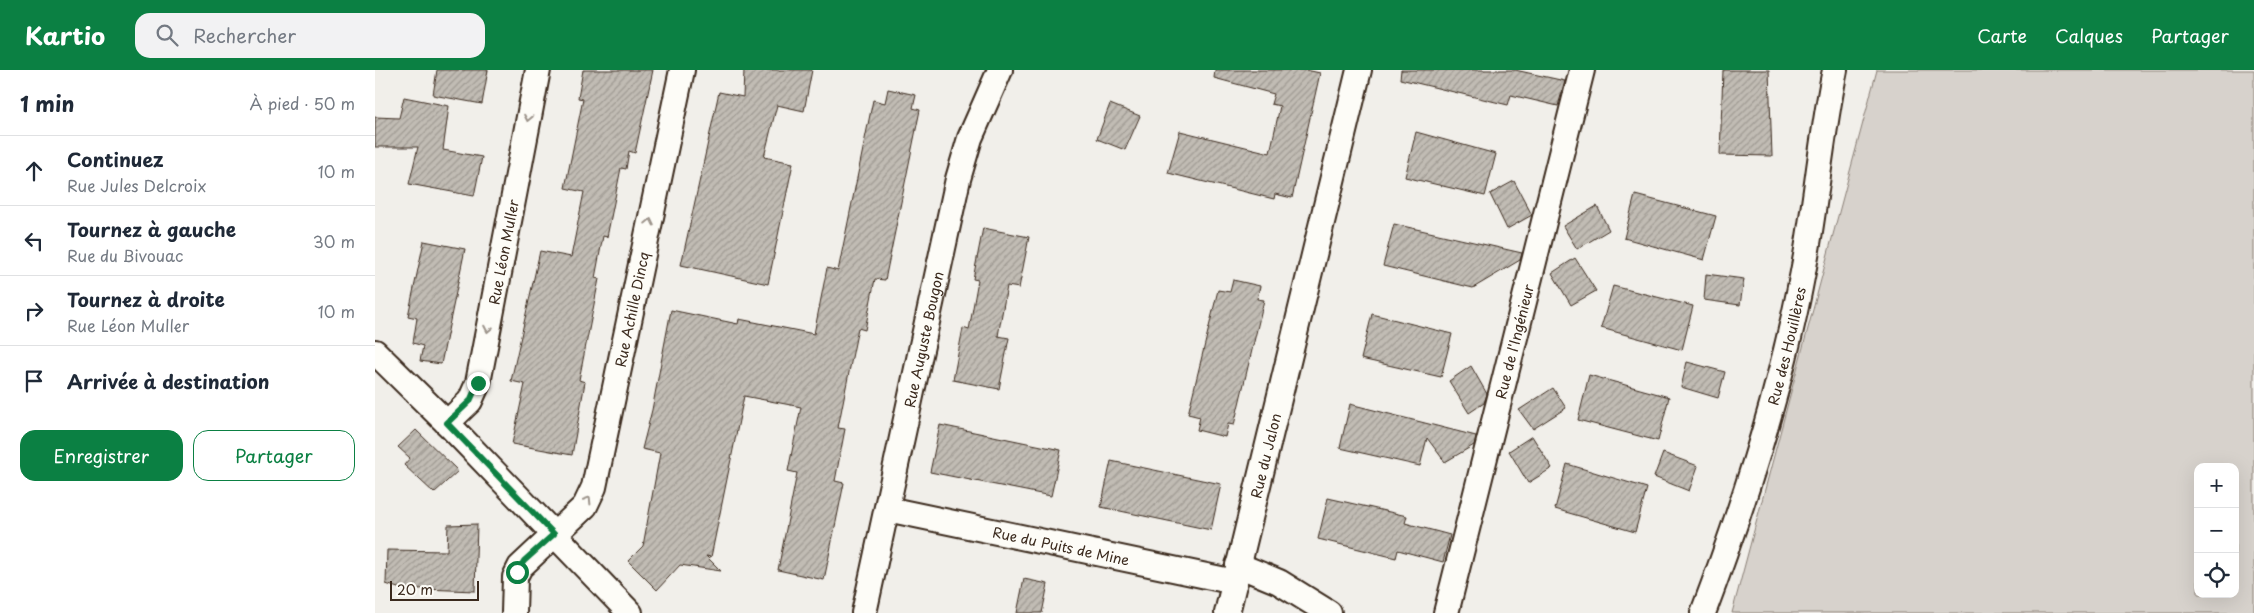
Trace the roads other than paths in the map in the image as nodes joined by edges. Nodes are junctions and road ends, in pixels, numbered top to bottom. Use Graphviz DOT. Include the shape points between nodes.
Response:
graph roads {
  1 [pos="538,70"];
  2 [pos="682,70"];
  3 [pos="999,70"];
  4 [pos="1359,70"];
  5 [pos="1582,70"];
  6 [pos="1835,70"];
  7 [pos="375,352"];
  8 [pos="447,423"];
  9 [pos="887,510"];
  10 [pos="554,534"];
  11 [pos="1237,573"];
  12 [pos="513,613"];
  13 [pos="629,613"];
  14 [pos="864,613"];
  15 [pos="1227,613"];
  16 [pos="1329,613"];
  17 [pos="1446,613"];
  18 [pos="1703,613"];
  1 -- 8 [label="street, Rue Léon Muller, one-way" via="478,383 470,401"];
  10 -- 2 [label="street, Rue Achille Dincq, one-way" via="585,506 594,487"];
  3 -- 9 [label="street, Rue Auguste Bougon" via="970,138 958,179"];
  4 -- 11 [label="street, Rue du Jalon"];
  5 -- 17 [label="street, Rue de l'Ingénieur"];
  6 -- 18 [label="street, Rue des Houillères" via="1803,274 1784,355 1742,508"];
  7 -- 8 [label="street"];
  8 -- 10 [label="street"];
  9 -- 11 [label="street, Rue du Puits de Mine"];
  9 -- 14 [label="street, Rue Auguste Bougon"];
  10 -- 12 [label="street, Rue Achille Dincq" via="524,561 517,572"];
  10 -- 13 [label="street"];
  11 -- 15 [label="street, Rue du Jalon"];
  11 -- 16 [label="street, Rue du Puits de Mine" via="1279,582"];
}
